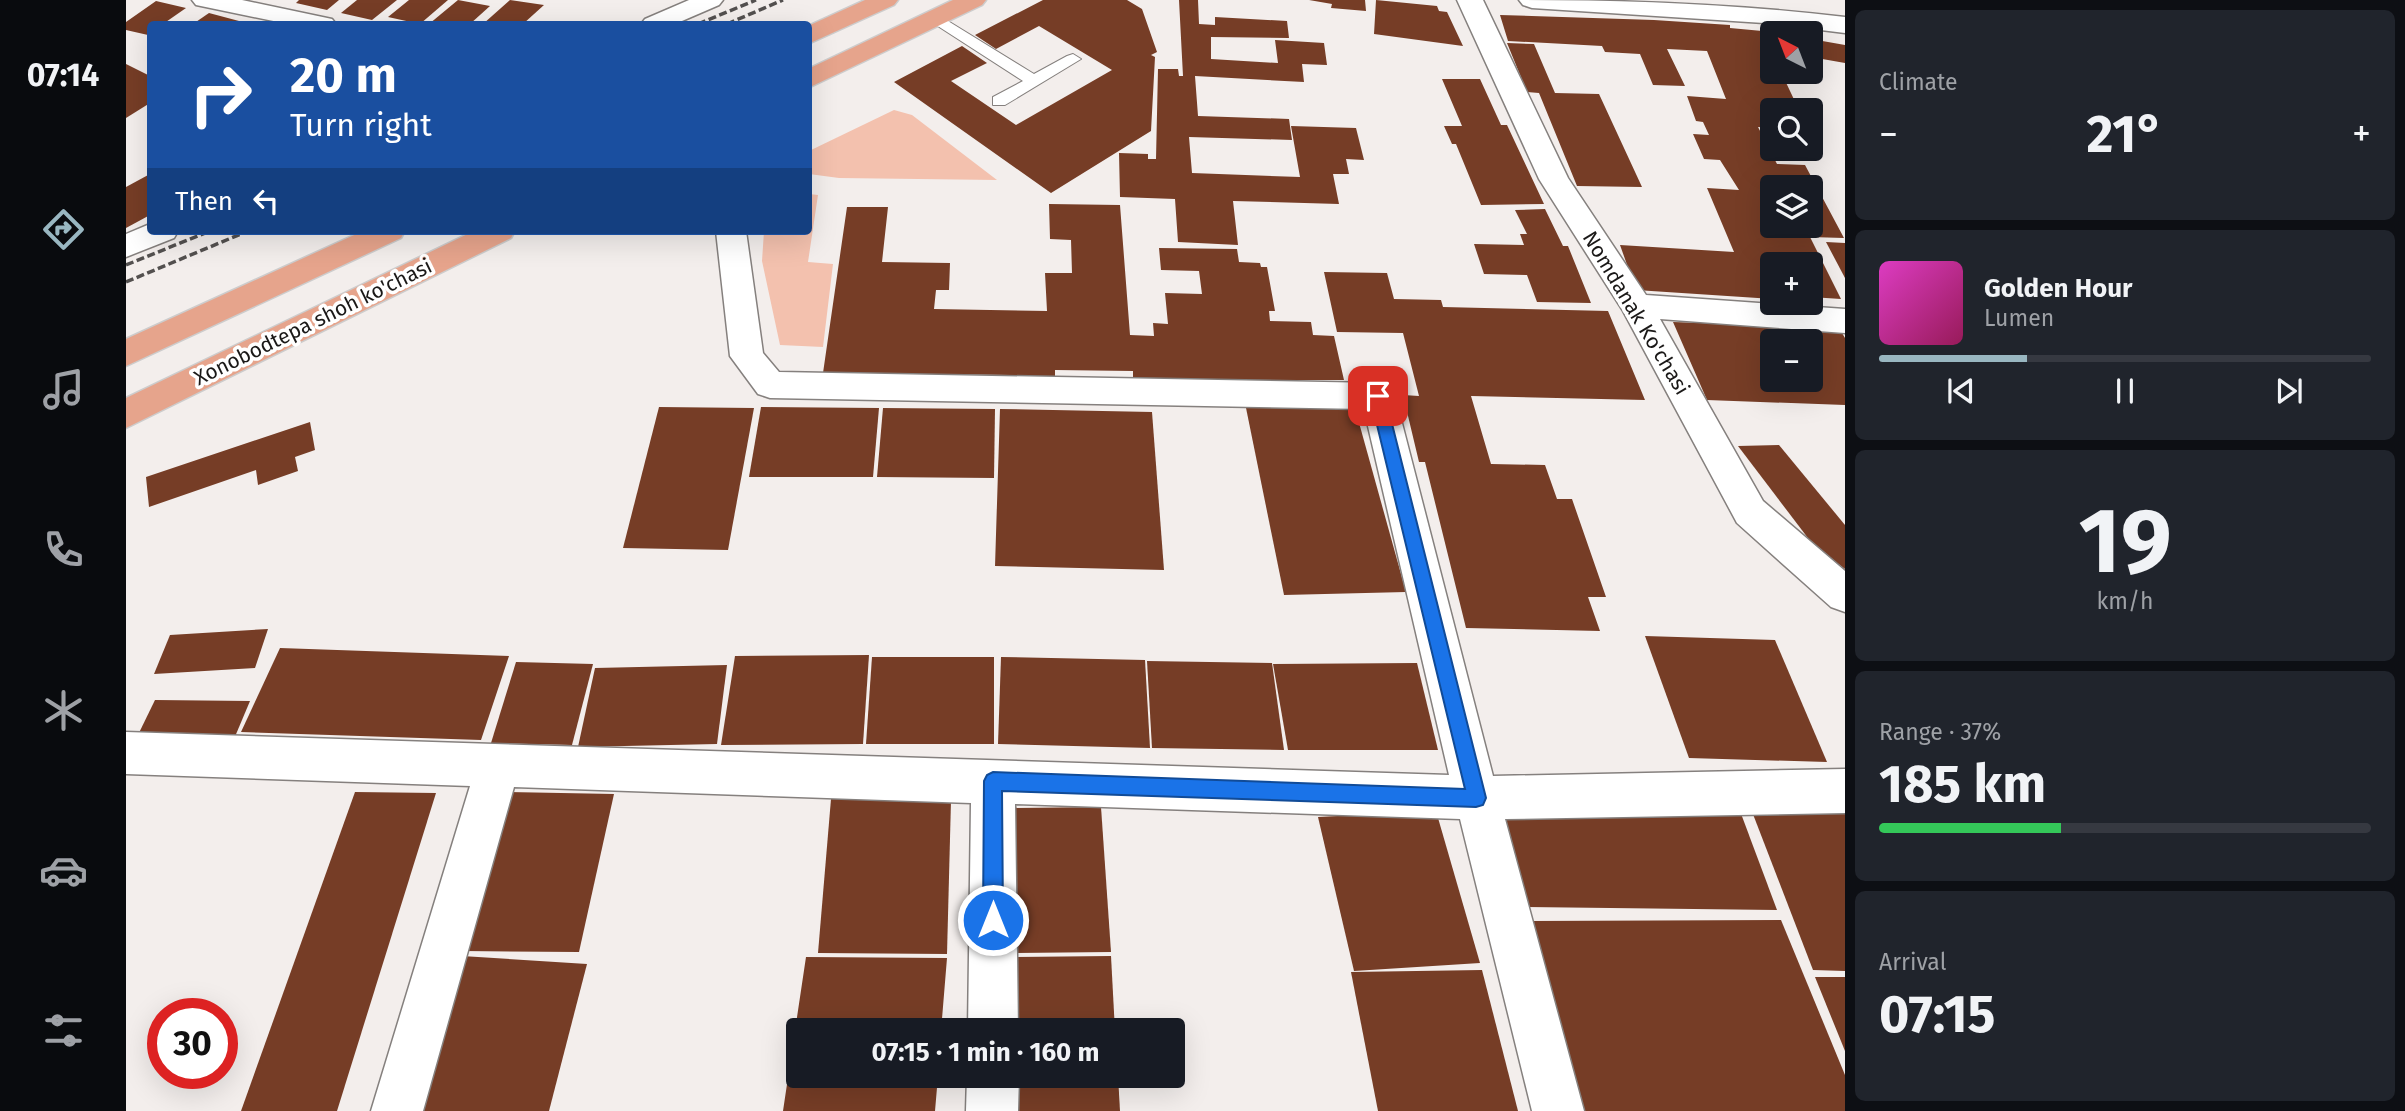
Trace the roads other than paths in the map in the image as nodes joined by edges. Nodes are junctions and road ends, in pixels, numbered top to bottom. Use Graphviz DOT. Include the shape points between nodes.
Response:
graph roads {
  1 [pos="205,0"];
  2 [pos="710,0"];
  3 [pos="885,0"];
  4 [pos="973,0"];
  5 [pos="1470,0"];
  6 [pos="1532,0"];
  7 [pos="935,18"];
  8 [pos="308,21"];
  9 [pos="661,21"];
  10 [pos="1845,25"];
  11 [pos="812,34"];
  12 [pos="1073,60"];
  13 [pos="812,78"];
  14 [pos="1034,81"];
  15 [pos="999,101"];
  16 [pos="153,235"];
  17 [pos="381,235"];
  18 [pos="492,235"];
  19 [pos="732,235"];
  20 [pos="126,246"];
  21 [pos="1636,306"];
  22 [pos="1845,321"];
  23 [pos="126,353"];
  24 [pos="126,414"];
  25 [pos="1845,595"];
  26 [pos="126,753"];
  27 [pos="498,765"];
  28 [pos="993,781"];
  29 [pos="1845,791"];
  30 [pos="1476,798"];
  31 [pos="993,1018"];
  32 [pos="993,1088"];
  33 [pos="397,1111"];
  34 [pos="992,1111"];
  35 [pos="1558,1111"];
  1 -- 8 [label="street"];
  2 -- 9 [label="street"];
  3 -- 11 [label="highway"];
  4 -- 7 [label="highway"];
  5 -- 21 [label="street, Nomdanak Ko'chasi" via="1554,179"];
  6 -- 10 [label="street" via="1764,15"];
  7 -- 13 [label="highway"];
  7 -- 14 [label="lane"];
  12 -- 14 [label="lane"];
  14 -- 15 [label="lane"];
  16 -- 20 [label="street"];
  17 -- 23 [label="highway"];
  18 -- 24 [label="highway, Xonobodtepa shoh ko'chasi"];
  19 -- 30 [label="street" via="747,356 770,385 1378,396"];
  21 -- 22 [label="street"];
  21 -- 25 [label="street, Nomdanak Ko'chasi" via="1750,512"];
  26 -- 27 [label="street"];
  27 -- 28 [label="street"];
  27 -- 33 [label="street"];
  28 -- 30 [label="street"];
  28 -- 31 [label="street"];
  29 -- 30 [label="street"];
  30 -- 35 [label="street"];
  32 -- 34 [label="street"];
}
